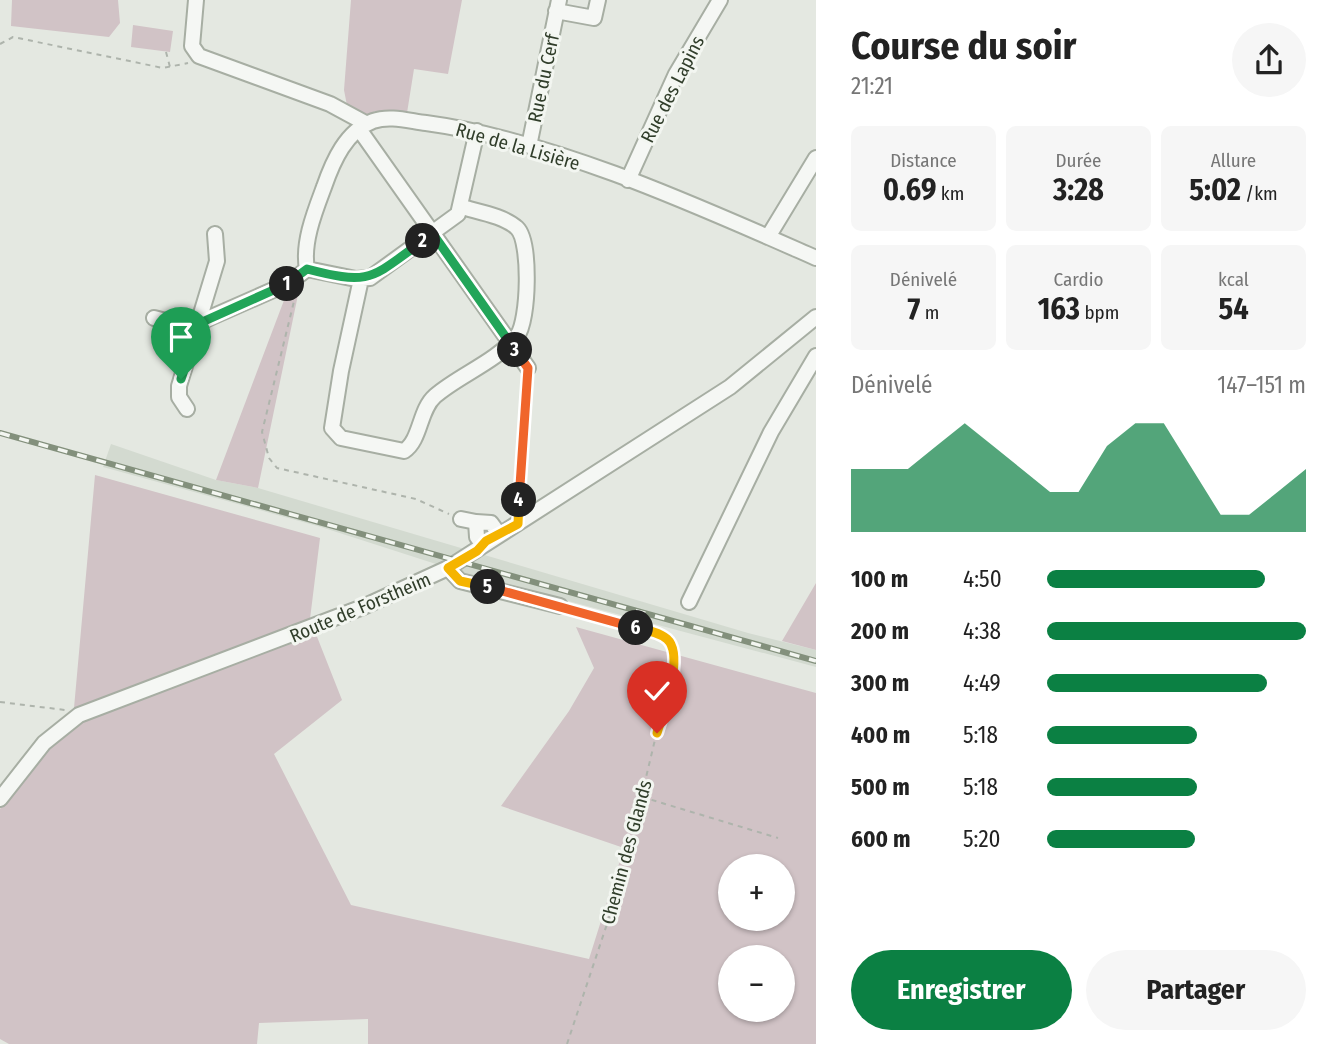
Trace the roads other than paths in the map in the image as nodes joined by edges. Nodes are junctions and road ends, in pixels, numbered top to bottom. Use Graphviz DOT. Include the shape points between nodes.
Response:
graph roads {
  1 [pos="196,0"];
  2 [pos="598,0"];
  3 [pos="720,0"];
  4 [pos="558,5"];
  5 [pos="363,126"];
  6 [pos="477,131"];
  7 [pos="528,146"];
  8 [pos="816,158"];
  9 [pos="628,180"];
  10 [pos="462,207"];
  11 [pos="215,234"];
  12 [pos="433,234"];
  13 [pos="768,237"];
  14 [pos="816,258"];
  15 [pos="307,269"];
  16 [pos="361,279"];
  17 [pos="816,317"];
  18 [pos="154,318"];
  19 [pos="200,323"];
  20 [pos="510,343"];
  21 [pos="816,356"];
  22 [pos="528,368"];
  23 [pos="187,409"];
  24 [pos="499,534"];
  25 [pos="482,544"];
  26 [pos="448,568"];
  27 [pos="689,602"];
  28 [pos="560,606"];
  29 [pos="0,799"];
  1 -- 5 [label="street" via="191,40 195,53 330,104"];
  2 -- 4 [label="street, Rue du Cerf" via="594,18"];
  3 -- 9 [label="street, Rue des Lapins" via="676,74"];
  4 -- 7 [label="street, Rue du Cerf"];
  5 -- 6 [label="street, Rue de la Lisière" via="394,119"];
  5 -- 12 [label="street"];
  5 -- 15 [label="street" via="342,147 326,181 306,247"];
  6 -- 7 [label="street, Rue de la Lisière"];
  6 -- 10 [label="street"];
  7 -- 9 [label="street, Rue de la Lisière"];
  8 -- 13 [label="street"];
  9 -- 13 [label="street, Rue de la Lisière"];
  10 -- 12 [label="street"];
  10 -- 20 [label="street" via="513,225 525,239 524,319"];
  11 -- 19 [label="street" via="217,261"];
  12 -- 16 [label="street" via="374,276"];
  12 -- 20 [label="street"];
  13 -- 14 [label="street, Rue de la Lisière"];
  15 -- 16 [label="street"];
  15 -- 19 [label="street" via="289,283"];
  16 -- 20 [label="street" via="332,418 333,431 341,438 407,450 433,398"];
  17 -- 24 [label="street, Route de Forstheim" via="730,387"];
  18 -- 19 [label="street" via="189,327"];
  19 -- 23 [label="street" via="179,386 179,397"];
  20 -- 22 [label="street"];
  21 -- 27 [label="street" via="771,432"];
  24 -- 25 [label="street, Route de Forstheim"];
  24 -- 25 [label="street" via="491,523 468,521"];
  25 -- 26 [label="street, Route de Forstheim"];
  26 -- 28 [label="street" via="460,581"];
  26 -- 29 [label="street, Route de Forstheim" via="351,612 79,715 44,743"];
}
